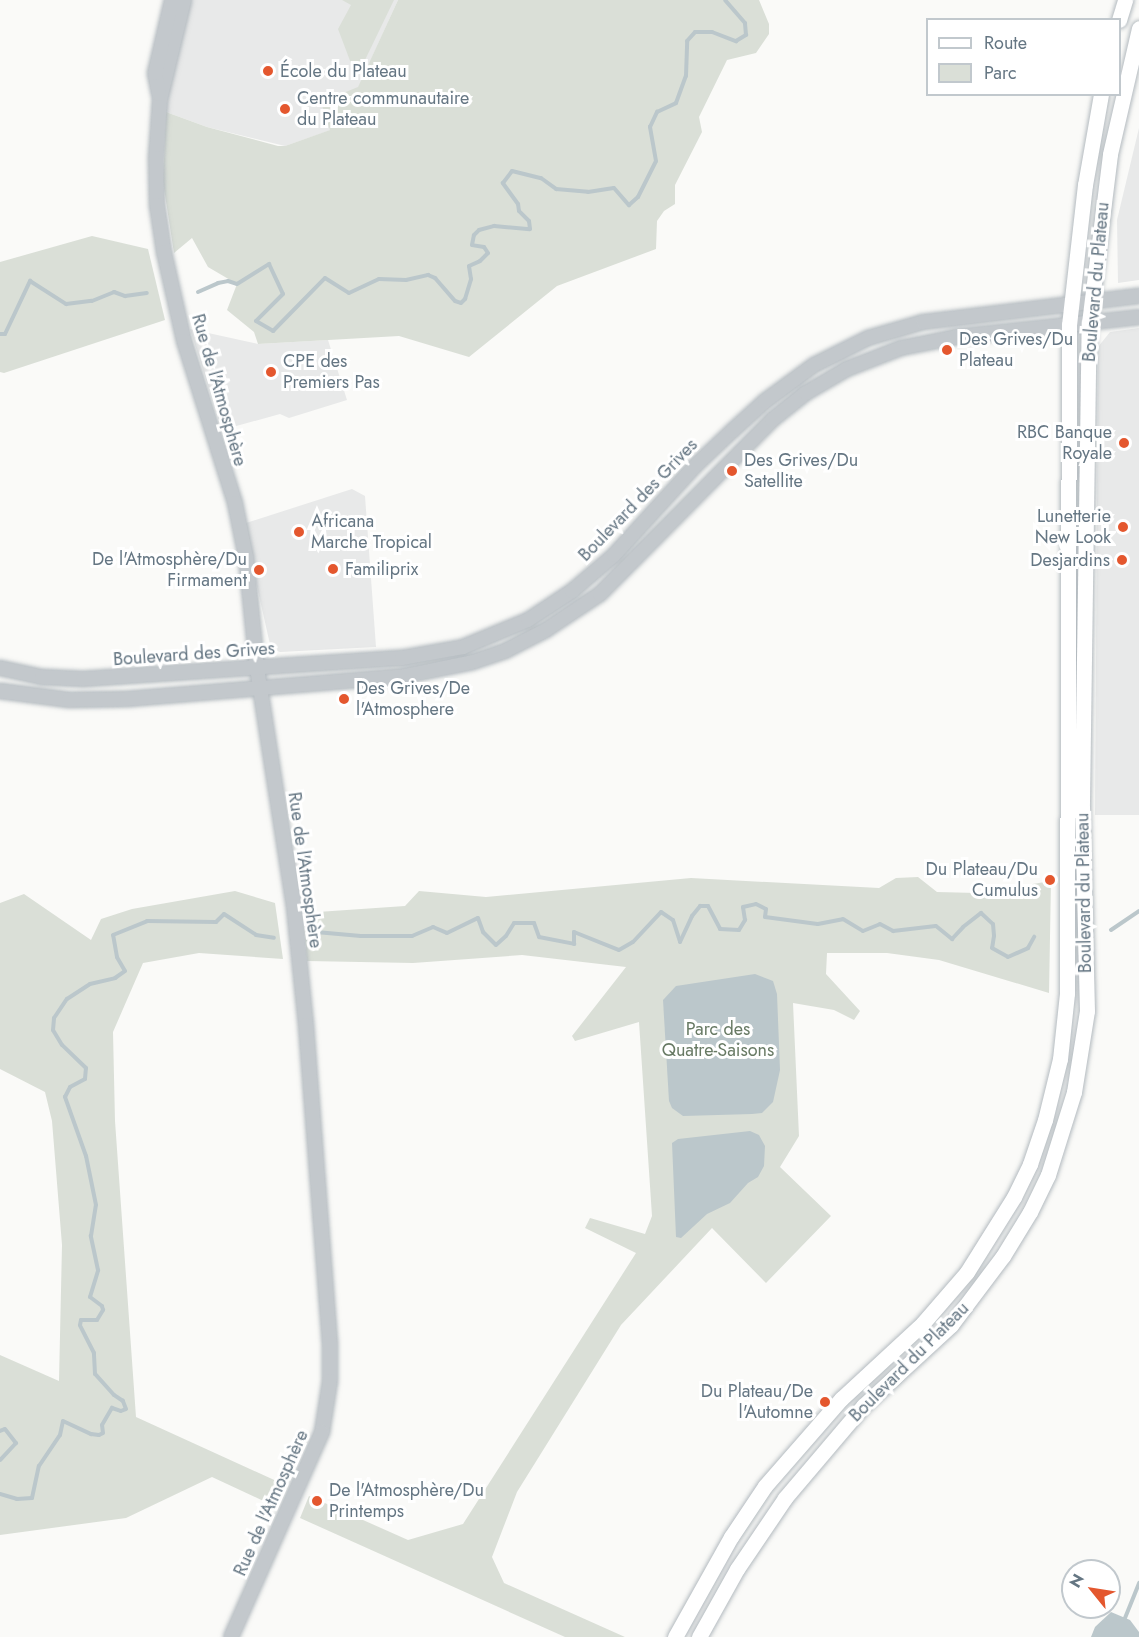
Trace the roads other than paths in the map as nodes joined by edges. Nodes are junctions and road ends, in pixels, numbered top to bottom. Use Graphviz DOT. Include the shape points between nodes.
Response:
graph roads {
  1 [pos="172,0"];
  2 [pos="184,0"];
  3 [pos="1125,0"];
  4 [pos="1120,18"];
  5 [pos="1139,28"];
  6 [pos="1101,96"];
  7 [pos="160,100"];
  8 [pos="1139,296"];
  9 [pos="1090,302"];
  10 [pos="1071,304"];
  11 [pos="1139,317"];
  12 [pos="1089,323"];
  13 [pos="1069,325"];
  14 [pos="547,609"];
  15 [pos="558,623"];
  16 [pos="402,658"];
  17 [pos="0,668"];
  18 [pos="257,668"];
  19 [pos="404,676"];
  20 [pos="260,687"];
  21 [pos="0,691"];
  22 [pos="820,1422"];
  23 [pos="835,1437"];
  24 [pos="231,1637"];
  25 [pos="675,1637"];
  26 [pos="699,1637"];
  1 -- 7 [label="street, Rue de l'Atmosphère" via="155,73"];
  2 -- 7 [label="street, Rue de l'Atmosphère"];
  3 -- 4 [label="main road"];
  5 -- 9 [label="main road, Boulevard du Plateau" via="1110,154"];
  6 -- 10 [label="main road, Boulevard du Plateau" via="1086,176"];
  7 -- 18 [label="street, Rue de l'Atmosphère" via="156,183 164,252 184,341 235,503 246,557"];
  8 -- 9 [label="street, Boulevard des Grives"];
  9 -- 10 [label="street, Boulevard des Grives"];
  9 -- 12 [label="main road, Boulevard du Plateau"];
  10 -- 13 [label="main road, Boulevard du Plateau"];
  10 -- 14 [label="street, Boulevard des Grives" via="986,312 904,326 868,338 814,365 732,431 614,555"];
  11 -- 12 [label="street, Boulevard des Grives"];
  12 -- 13 [label="street, Boulevard des Grives"];
  12 -- 23 [label="main road, Boulevard du Plateau" via="1082,802 1087,1011 1080,1068 1048,1175 1003,1256 951,1325"];
  13 -- 15 [label="street, Boulevard des Grives" via="971,334 901,348 825,382 780,413 616,580"];
  13 -- 22 [label="main road, Boulevard du Plateau" via="1066,993 1060,1059 1030,1164 985,1244 940,1305"];
  14 -- 15 [label="street"];
  14 -- 16 [label="street, Boulevard des Grives" via="504,631 462,646"];
  15 -- 19 [label="street, Boulevard des Grives" via="507,650 455,667"];
  16 -- 18 [label="street, Boulevard des Grives"];
  16 -- 19 [label="street"];
  17 -- 18 [label="street, Boulevard des Grives" via="74,679"];
  18 -- 20 [label="street, Rue de l'Atmosphère"];
  19 -- 20 [label="street, Boulevard des Grives"];
  20 -- 21 [label="street, Boulevard des Grives" via="89,700"];
  20 -- 24 [label="street, Rue de l'Atmosphère" via="294,907 306,1025 330,1381 322,1432"];
  22 -- 23 [label="main road"];
  22 -- 25 [label="main road, Boulevard du Plateau" via="747,1511"];
  23 -- 26 [label="main road, Boulevard du Plateau" via="756,1540"];
}
